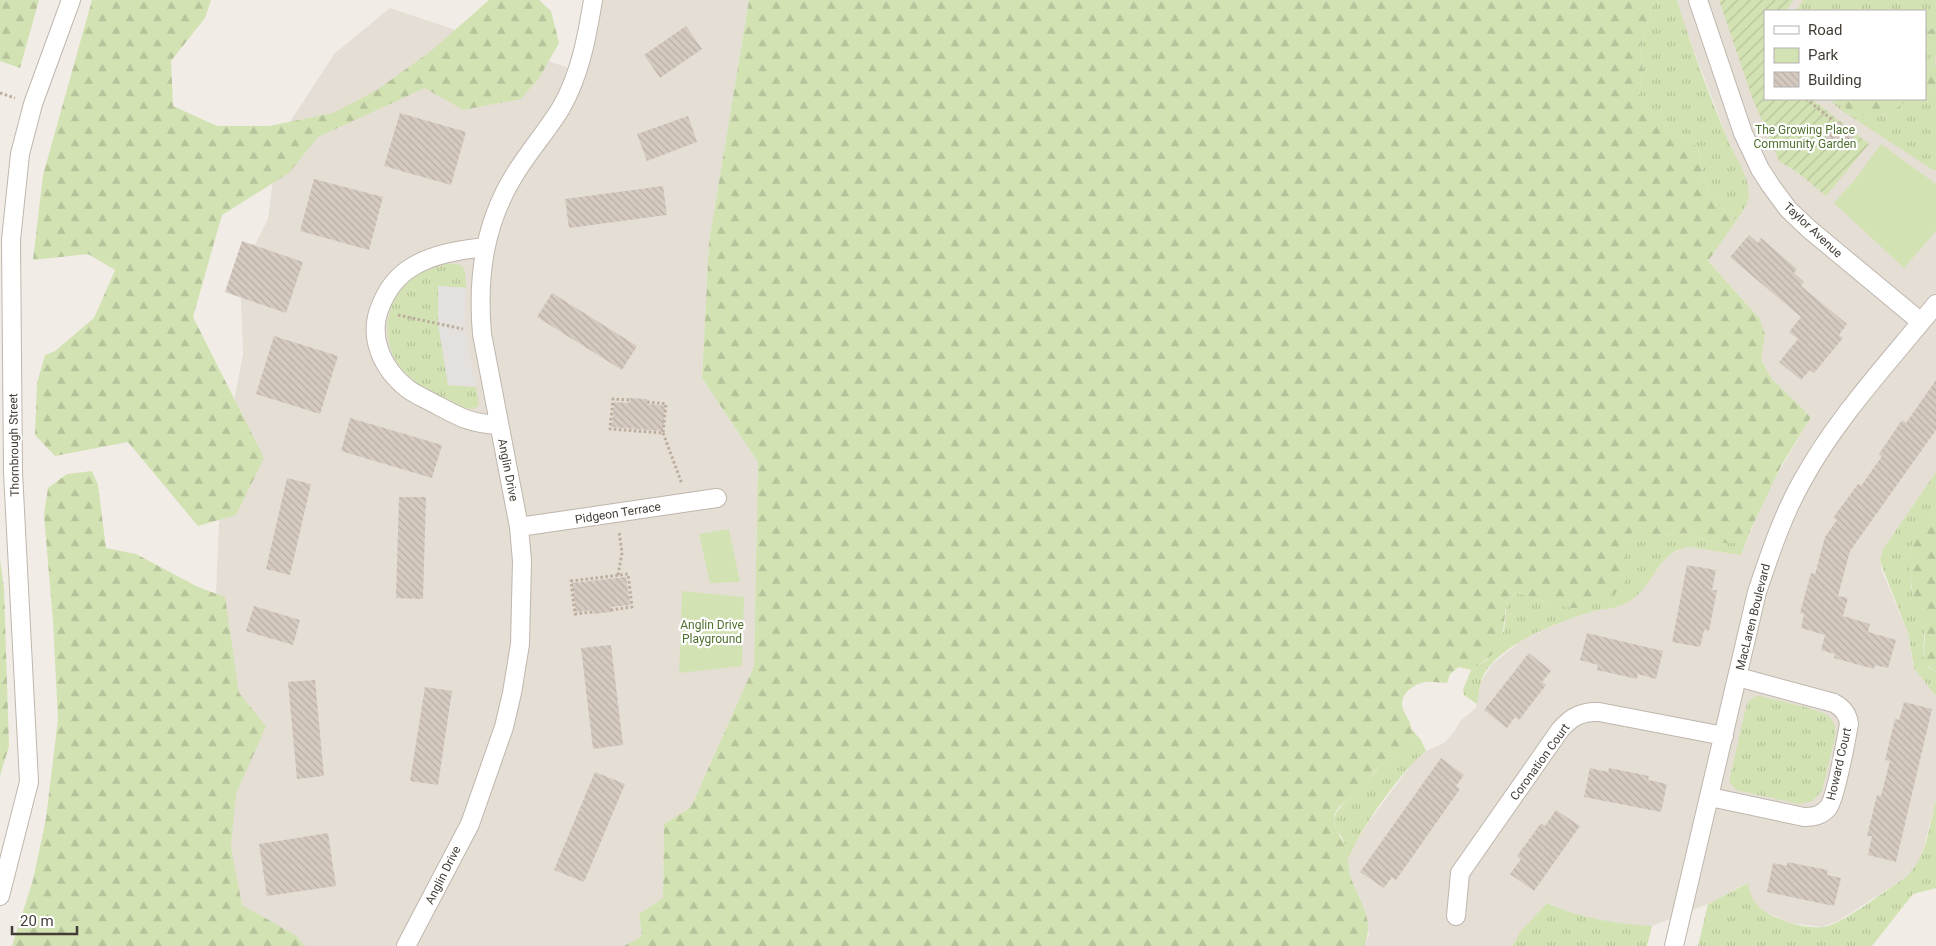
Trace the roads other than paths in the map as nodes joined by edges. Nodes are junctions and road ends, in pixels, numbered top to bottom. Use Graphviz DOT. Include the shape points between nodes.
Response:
graph roads {
  1 [pos="71,0"];
  2 [pos="594,0"];
  3 [pos="1698,0"];
  4 [pos="485,248"];
  5 [pos="1936,304"];
  6 [pos="1921,322"];
  7 [pos="499,425"];
  8 [pos="717,498"];
  9 [pos="519,527"];
  10 [pos="1738,677"];
  11 [pos="1724,736"];
  12 [pos="1710,797"];
  13 [pos="0,896"];
  14 [pos="1456,916"];
  15 [pos="406,946"];
  16 [pos="1674,946"];
  1 -- 13 [label="street, Thornbrough Street" via="32,104 20,154 11,240 13,472 29,782"];
  2 -- 4 [label="street, Anglin Drive" via="581,60 571,86 504,192"];
  3 -- 6 [label="street, Taylor Avenue" via="1743,133 1770,186 1809,230"];
  4 -- 7 [label="street, Anglin Drive" via="480,309"];
  4 -- 7 [label="street" via="453,251 411,268 390,287 378,310 375,338 389,369 408,389 463,419"];
  5 -- 6 [label="street, MacLaren Boulevard"];
  6 -- 10 [label="street, MacLaren Boulevard" via="1839,424 1801,483 1774,541 1757,592"];
  7 -- 9 [label="street, Anglin Drive"];
  8 -- 9 [label="street, Pidgeon Terrace"];
  9 -- 15 [label="street, Anglin Drive" via="522,561 520,644 504,727 470,824"];
  10 -- 11 [label="street, MacLaren Boulevard"];
  10 -- 12 [label="street, Howard Court" via="1834,703 1845,712 1849,724 1831,802 1821,814 1804,817"];
  11 -- 12 [label="street, MacLaren Boulevard"];
  11 -- 14 [label="street, Coronation Court" via="1599,712 1584,712 1572,719 1560,730 1460,873"];
  12 -- 16 [label="street, MacLaren Boulevard"];
}
